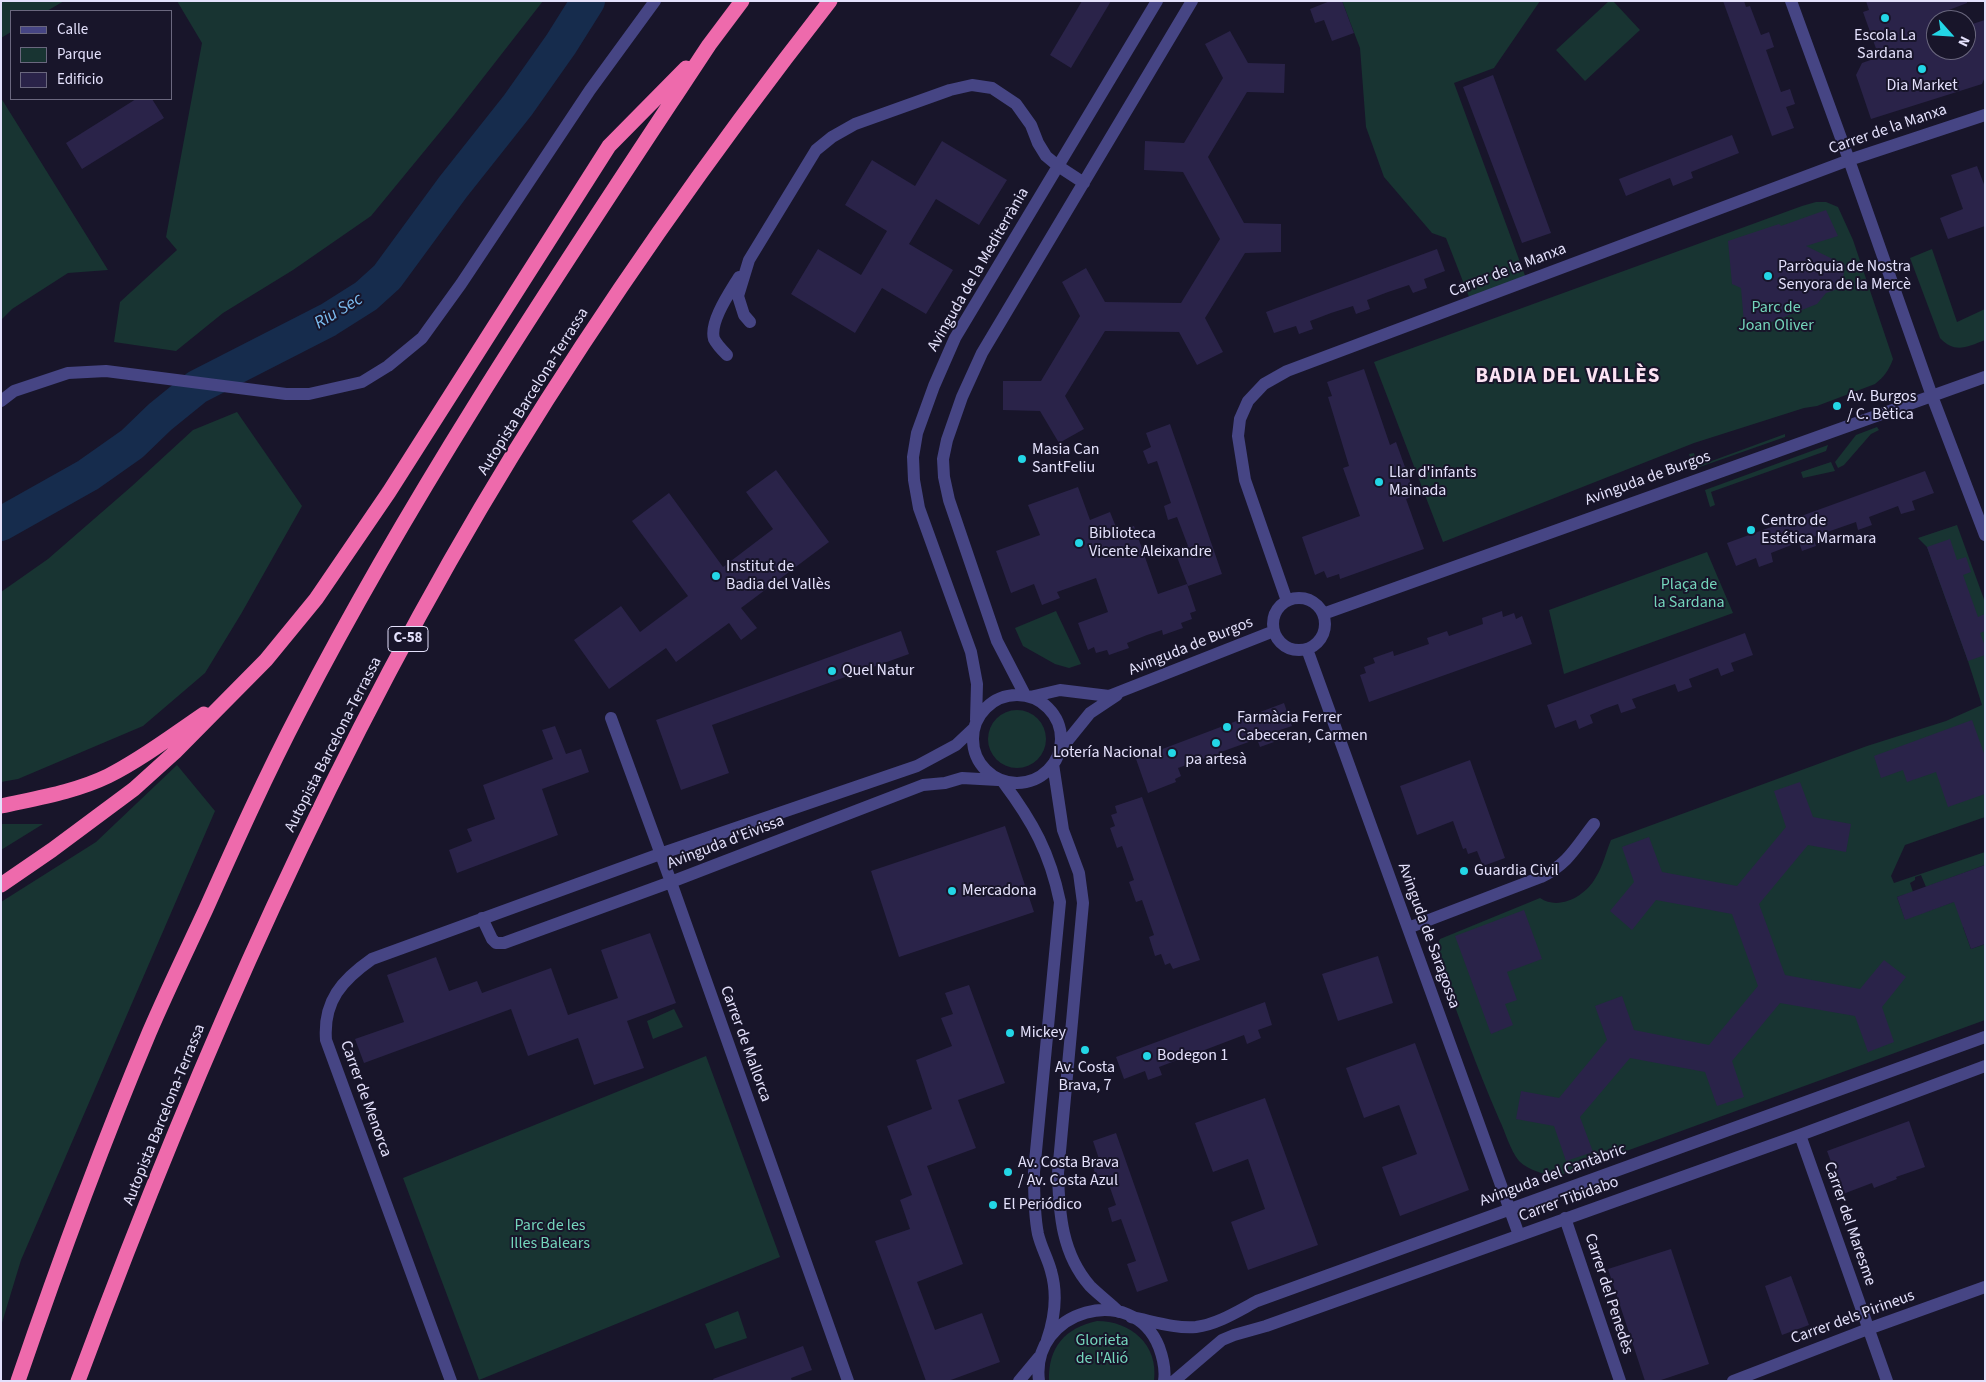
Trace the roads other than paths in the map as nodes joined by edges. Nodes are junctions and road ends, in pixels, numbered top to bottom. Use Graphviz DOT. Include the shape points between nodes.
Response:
graph roads {
  1 [pos="655,1"];
  2 [pos="742,1"];
  3 [pos="830,1"];
  4 [pos="1157,1"];
  5 [pos="1192,1"];
  6 [pos="1791,1"];
  7 [pos="709,45"];
  8 [pos="1985,115"];
  9 [pos="1849,160"];
  10 [pos="1058,166"];
  11 [pos="1084,182"];
  12 [pos="749,260"];
  13 [pos="750,322"];
  14 [pos="727,355"];
  15 [pos="1985,377"];
  16 [pos="1932,396"];
  17 [pos="1,401"];
  18 [pos="1985,535"];
  19 [pos="1287,601"];
  20 [pos="1323,614"];
  21 [pos="1274,631"];
  22 [pos="1307,649"];
  23 [pos="1121,692"];
  24 [pos="234,694"];
  25 [pos="1028,696"];
  26 [pos="611,718"];
  27 [pos="975,724"];
  28 [pos="1059,751"];
  29 [pos="1053,764"];
  30 [pos="1000,781"];
  31 [pos="1,806"];
  32 [pos="1594,824"];
  33 [pos="660,854"];
  34 [pos="671,882"];
  35 [pos="1,884"];
  36 [pos="486,917"];
  37 [pos="1408,928"];
  38 [pos="1985,1037"];
  39 [pos="1985,1066"];
  40 [pos="1800,1135"];
  41 [pos="1509,1210"];
  42 [pos="1565,1218"];
  43 [pos="1519,1234"];
  44 [pos="1985,1287"];
  45 [pos="1119,1312"];
  46 [pos="1131,1317"];
  47 [pos="1868,1329"];
  48 [pos="95,1336"];
  49 [pos="1047,1340"];
  50 [pos="1040,1355"];
  51 [pos="18,1381"];
  52 [pos="78,1381"];
  53 [pos="85,1381"];
  54 [pos="451,1381"];
  55 [pos="848,1381"];
  56 [pos="1020,1381"];
  57 [pos="1039,1381"];
  58 [pos="1164,1381"];
  59 [pos="1174,1381"];
  60 [pos="1620,1381"];
  61 [pos="1733,1381"];
  62 [pos="1886,1381"];
  1 -- 17 [label="street" via="590,90 422,338 362,382 309,394 265,393 106,371 68,373 14,391"];
  2 -- 7 [label="highway"];
  3 -- 48 [label="highway, Autopista Barcelona-Terrassa / C-58" via="723,143 618,293 511,458 419,618 261,932 165,1155"];
  4 -- 10 [label="street, Avinguda de la Mediterrània"];
  5 -- 11 [label="street"];
  6 -- 9 [label="street"];
  7 -- 24 [label="highway" via="609,146 389,492 316,599"];
  7 -- 51 [label="highway" via="518,334 374,574 300,709 243,826 150,1033 71,1233"];
  8 -- 9 [label="street, Carrer de la Manxa"];
  9 -- 16 [label="street"];
  9 -- 19 [label="street, Carrer de la Manxa" via="1287,371 1264,384 1248,401 1240,419 1238,436 1244,480"];
  10 -- 11 [label="street"];
  10 -- 12 [label="street" via="1046,156 1028,119 1016,104 992,88 972,85 950,90 855,124 816,150"];
  10 -- 27 [label="street, Avinguda de la Mediterrània" via="955,338 920,423 913,457 919,508 971,652 977,684"];
  11 -- 25 [label="street" via="982,353 962,397 943,459 948,500 997,640"];
  12 -- 13 [label="street" via="738,296 744,315"];
  12 -- 14 [label="street" via="713,328 715,340"];
  15 -- 16 [label="street, Avinguda de Burgos"];
  16 -- 18 [label="street"];
  16 -- 20 [label="street, Avinguda de Burgos"];
  19 -- 20 [label="street" via="1304,599"];
  19 -- 21 [label="street" via="1275,614"];
  20 -- 22 [label="street" via="1324,631"];
  21 -- 22 [label="street" via="1283,645"];
  21 -- 23 [label="street, Avinguda de Burgos"];
  22 -- 37 [label="street, Avinguda de Saragossa"];
  23 -- 25 [label="street, Avinguda de Burgos" via="1109,696 1060,690"];
  23 -- 28 [label="street, Avinguda de Burgos" via="1090,713"];
  24 -- 31 [label="highway" via="107,776 59,794"];
  24 -- 35 [label="highway" via="134,789"];
  25 -- 27 [label="street" via="1006,696 996,700 988,705"];
  25 -- 28 [label="street" via="1049,708 1055,717 1060,728"];
  26 -- 33 [label="street, Carrer de Mallorca"];
  27 -- 30 [label="street" via="972,737 975,754 984,769"];
  27 -- 33 [label="street, Avinguda d'Eivissa" via="956,745 916,766"];
  28 -- 29 [label="street"];
  29 -- 30 [label="street" via="1047,772 1022,784"];
  29 -- 45 [label="street" via="1063,830 1079,873 1083,903 1058,1173 1058,1204 1068,1249 1079,1271 1091,1287"];
  30 -- 34 [label="street, Avinguda d'Eivissa" via="962,778 923,785"];
  30 -- 49 [label="street" via="1030,818 1041,840 1056,879 1060,902 1034,1172 1038,1234 1051,1270 1055,1298 1054,1318"];
  32 -- 37 [label="street" via="1568,860 1556,870"];
  33 -- 34 [label="street, Carrer de Mallorca"];
  33 -- 36 [label="street, Avinguda d'Eivissa"];
  34 -- 36 [label="street, Avinguda d'Eivissa" via="504,942 496,943 492,939"];
  34 -- 55 [label="street, Carrer de Mallorca"];
  36 -- 54 [label="street, Carrer de Menorca" via="372,959 354,971 340,985 325,1026 326,1040"];
  37 -- 41 [label="street, Avinguda de Saragossa"];
  38 -- 41 [label="street, Avinguda del Cantàbric"];
  39 -- 40 [label="street, Carrer Tibidabo"];
  40 -- 42 [label="street, Carrer Tibidabo"];
  40 -- 47 [label="street, Carrer del Maresme"];
  41 -- 43 [label="street, Avinguda de Saragossa"];
  41 -- 46 [label="street, Avinguda del Cantàbric" via="1257,1301 1226,1317 1196,1327"];
  42 -- 43 [label="street, Carrer Tibidabo"];
  42 -- 60 [label="street, Carrer del Penedès"];
  43 -- 59 [label="street, Carrer Tibidabo" via="1234,1335 1209,1350"];
  44 -- 47 [label="street, Carrer dels Pirineus"];
  45 -- 46 [label="street"];
  45 -- 49 [label="street" via="1099,1310 1078,1314 1061,1324"];
  46 -- 58 [label="street" via="1157,1342 1164,1359"];
  47 -- 61 [label="street, Carrer dels Pirineus"];
  47 -- 62 [label="street, Carrer del Maresme"];
  48 -- 52 [label="highway, Autopista Barcelona-Terrassa / C-58"];
  48 -- 53 [label="highway"];
  49 -- 50 [label="street"];
  50 -- 56 [label="street"];
  50 -- 57 [label="street"];
}
